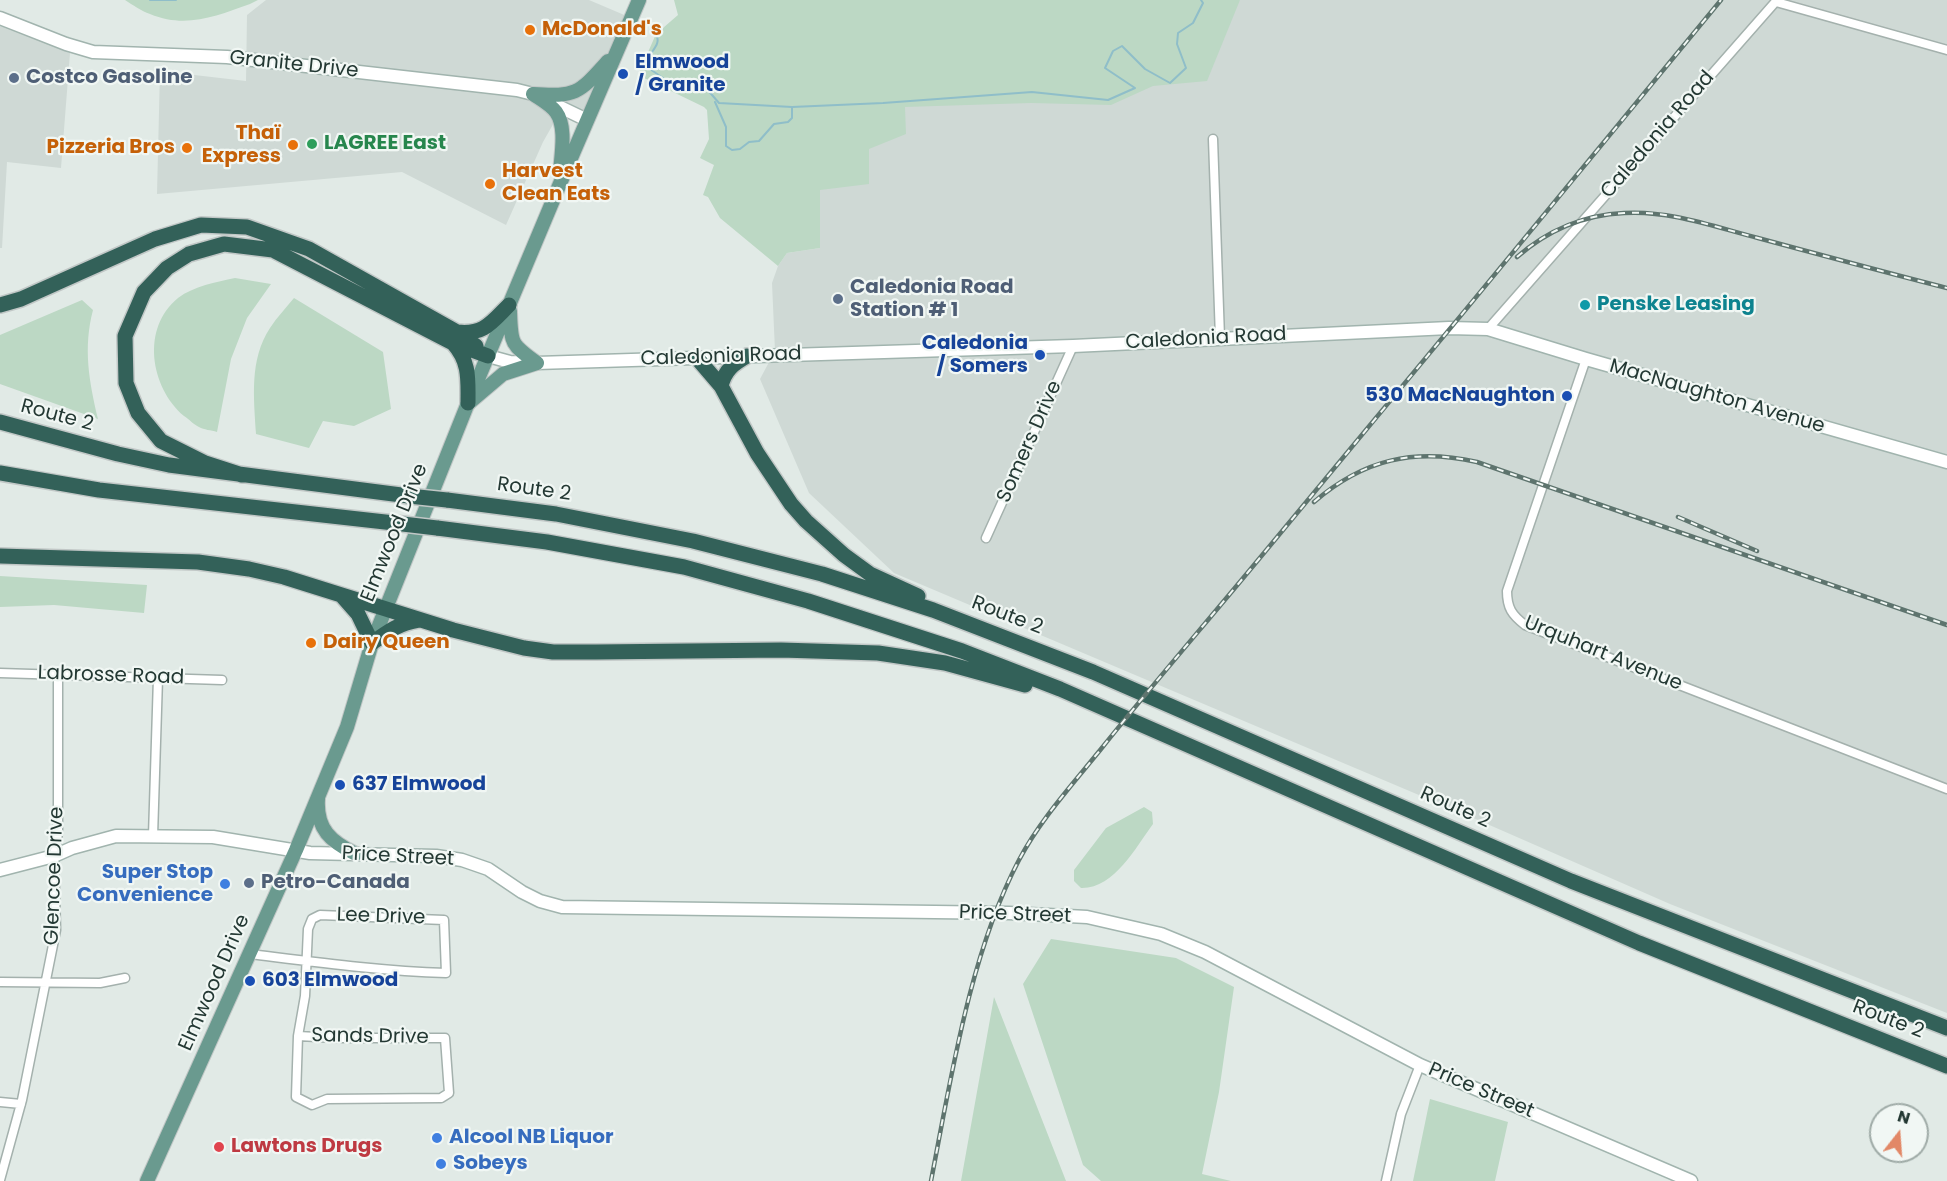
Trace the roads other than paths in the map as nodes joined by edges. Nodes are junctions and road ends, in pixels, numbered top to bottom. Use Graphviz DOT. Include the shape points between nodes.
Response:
graph roads {
  1 [pos="639,0"];
  2 [pos="1776,1"];
  3 [pos="0,18"];
  4 [pos="1947,50"];
  5 [pos="615,54"];
  6 [pos="533,94"];
  7 [pos="587,120"];
  8 [pos="1213,139"];
  9 [pos="559,186"];
  10 [pos="0,305"];
  11 [pos="509,305"];
  12 [pos="1488,329"];
  13 [pos="455,338"];
  14 [pos="1220,338"];
  15 [pos="1074,346"];
  16 [pos="488,356"];
  17 [pos="747,356"];
  18 [pos="698,358"];
  19 [pos="1586,359"];
  20 [pos="537,363"];
  21 [pos="721,386"];
  22 [pos="468,403"];
  23 [pos="0,422"];
  24 [pos="1947,462"];
  25 [pos="0,473"];
  26 [pos="243,475"];
  27 [pos="986,538"];
  28 [pos="0,556"];
  29 [pos="340,595"];
  30 [pos="385,609"];
  31 [pos="421,620"];
  32 [pos="996,634"];
  33 [pos="372,643"];
  34 [pos="0,673"];
  35 [pos="58,675"];
  36 [pos="158,678"];
  37 [pos="222,680"];
  38 [pos="1106,711"];
  39 [pos="1947,789"];
  40 [pos="318,794"];
  41 [pos="153,836"];
  42 [pos="296,850"];
  43 [pos="356,854"];
  44 [pos="54,856"];
  45 [pos="0,870"];
  46 [pos="250,954"];
  47 [pos="306,961"];
  48 [pos="125,978"];
  49 [pos="0,982"];
  50 [pos="45,983"];
  51 [pos="1947,1028"];
  52 [pos="298,1036"];
  53 [pos="1420,1065"];
  54 [pos="1947,1066"];
  55 [pos="0,1102"];
  56 [pos="21,1104"];
  57 [pos="0,1180"];
  58 [pos="147,1181"];
  59 [pos="1386,1181"];
  60 [pos="1691,1181"];
  1 -- 5 [label="main road, Elmwood Drive"];
  2 -- 4 [label="street"];
  2 -- 12 [label="street, Caledonia Road"];
  3 -- 6 [label="street, Granite Drive" via="93,52 227,57"];
  5 -- 6 [label="main road" via="586,86 575,92 556,96"];
  5 -- 7 [label="main road, Elmwood Drive"];
  6 -- 7 [label="street, Granite Drive"];
  6 -- 9 [label="main road" via="554,109 561,124"];
  7 -- 9 [label="main road, Elmwood Drive"];
  8 -- 14 [label="street"];
  9 -- 11 [label="main road, Elmwood Drive"];
  10 -- 13 [label="highway" via="155,239 201,225 247,226 309,249"];
  11 -- 13 [label="highway" via="483,330"];
  11 -- 16 [label="main road, Elmwood Drive"];
  11 -- 20 [label="main road" via="514,344"];
  12 -- 14 [label="street, Caledonia Road"];
  12 -- 19 [label="street, MacNaughton Avenue"];
  13 -- 16 [label="highway"];
  13 -- 22 [label="highway" via="465,360"];
  13 -- 26 [label="highway" via="273,250 224,244 189,254 167,268 144,292 125,336 126,383 138,413 161,441 205,463"];
  14 -- 15 [label="street, Caledonia Road"];
  15 -- 17 [label="street, Caledonia Road"];
  15 -- 27 [label="street, Somers Drive"];
  16 -- 20 [label="street, Caledonia Road"];
  16 -- 22 [label="main road, Elmwood Drive"];
  17 -- 18 [label="street, Caledonia Road"];
  17 -- 21 [label="highway" via="731,365"];
  18 -- 20 [label="street, Caledonia Road"];
  18 -- 21 [label="highway"];
  19 -- 24 [label="street, MacNaughton Avenue"];
  19 -- 39 [label="street, Urquhart Avenue" via="1507,591 1507,605 1513,616 1525,625"];
  20 -- 22 [label="main road" via="503,374"];
  21 -- 32 [label="highway" via="762,461 791,504 822,537 870,574 965,615"];
  22 -- 30 [label="main road, Elmwood Drive"];
  23 -- 26 [label="highway, Route 2" via="118,454"];
  25 -- 38 [label="highway, Route 2, bridge" via="99,490 595,549 684,567 941,644 1060,689"];
  26 -- 32 [label="highway, Route 2, bridge" via="556,514 693,541 872,590"];
  28 -- 29 [label="highway" via="223,564"];
  29 -- 30 [label="highway"];
  29 -- 33 [label="highway" via="358,614"];
  30 -- 31 [label="highway"];
  30 -- 33 [label="main road, Elmwood Drive"];
  31 -- 33 [label="highway" via="394,627"];
  31 -- 38 [label="highway" via="504,644 553,652 835,651 916,657 977,670"];
  32 -- 51 [label="highway, Route 2" via="1104,677 1525,863"];
  33 -- 40 [label="main road, Elmwood Drive" via="347,726"];
  34 -- 35 [label="street, Labrosse Road"];
  35 -- 36 [label="street, Labrosse Road"];
  35 -- 44 [label="street, Glencoe Drive" via="58,832"];
  36 -- 37 [label="street, Labrosse Road"];
  36 -- 41 [label="street"];
  38 -- 54 [label="highway, Route 2" via="1639,943"];
  40 -- 42 [label="main road, Elmwood Drive"];
  40 -- 43 [label="main road" via="317,809 328,836"];
  41 -- 42 [label="street, Price Street" via="213,837"];
  41 -- 44 [label="street, Price Street" via="116,836"];
  42 -- 43 [label="street, Price Street"];
  42 -- 46 [label="main road, Elmwood Drive"];
  43 -- 53 [label="street, Price Street" via="462,860 488,869 531,897 561,907 1087,917 1161,934 1205,952"];
  44 -- 45 [label="street, Price Street"];
  44 -- 50 [label="street, Glencoe Drive" via="56,930"];
  46 -- 47 [label="street"];
  46 -- 58 [label="main road, Elmwood Drive"];
  47 -- 47 [label="street, Lee Drive" via="308,929 312,919 320,915 444,920 446,974"];
  47 -- 52 [label="street"];
  48 -- 50 [label="street" via="100,983"];
  49 -- 50 [label="street"];
  50 -- 56 [label="street, Glencoe Drive"];
  52 -- 52 [label="street, Sands Drive" via="296,1097 312,1105 327,1100 441,1098 449,1093 445,1038"];
  53 -- 59 [label="street" via="1401,1114"];
  53 -- 60 [label="street, Price Street"];
  55 -- 56 [label="street"];
  56 -- 57 [label="street, Glencoe Drive"];
}
